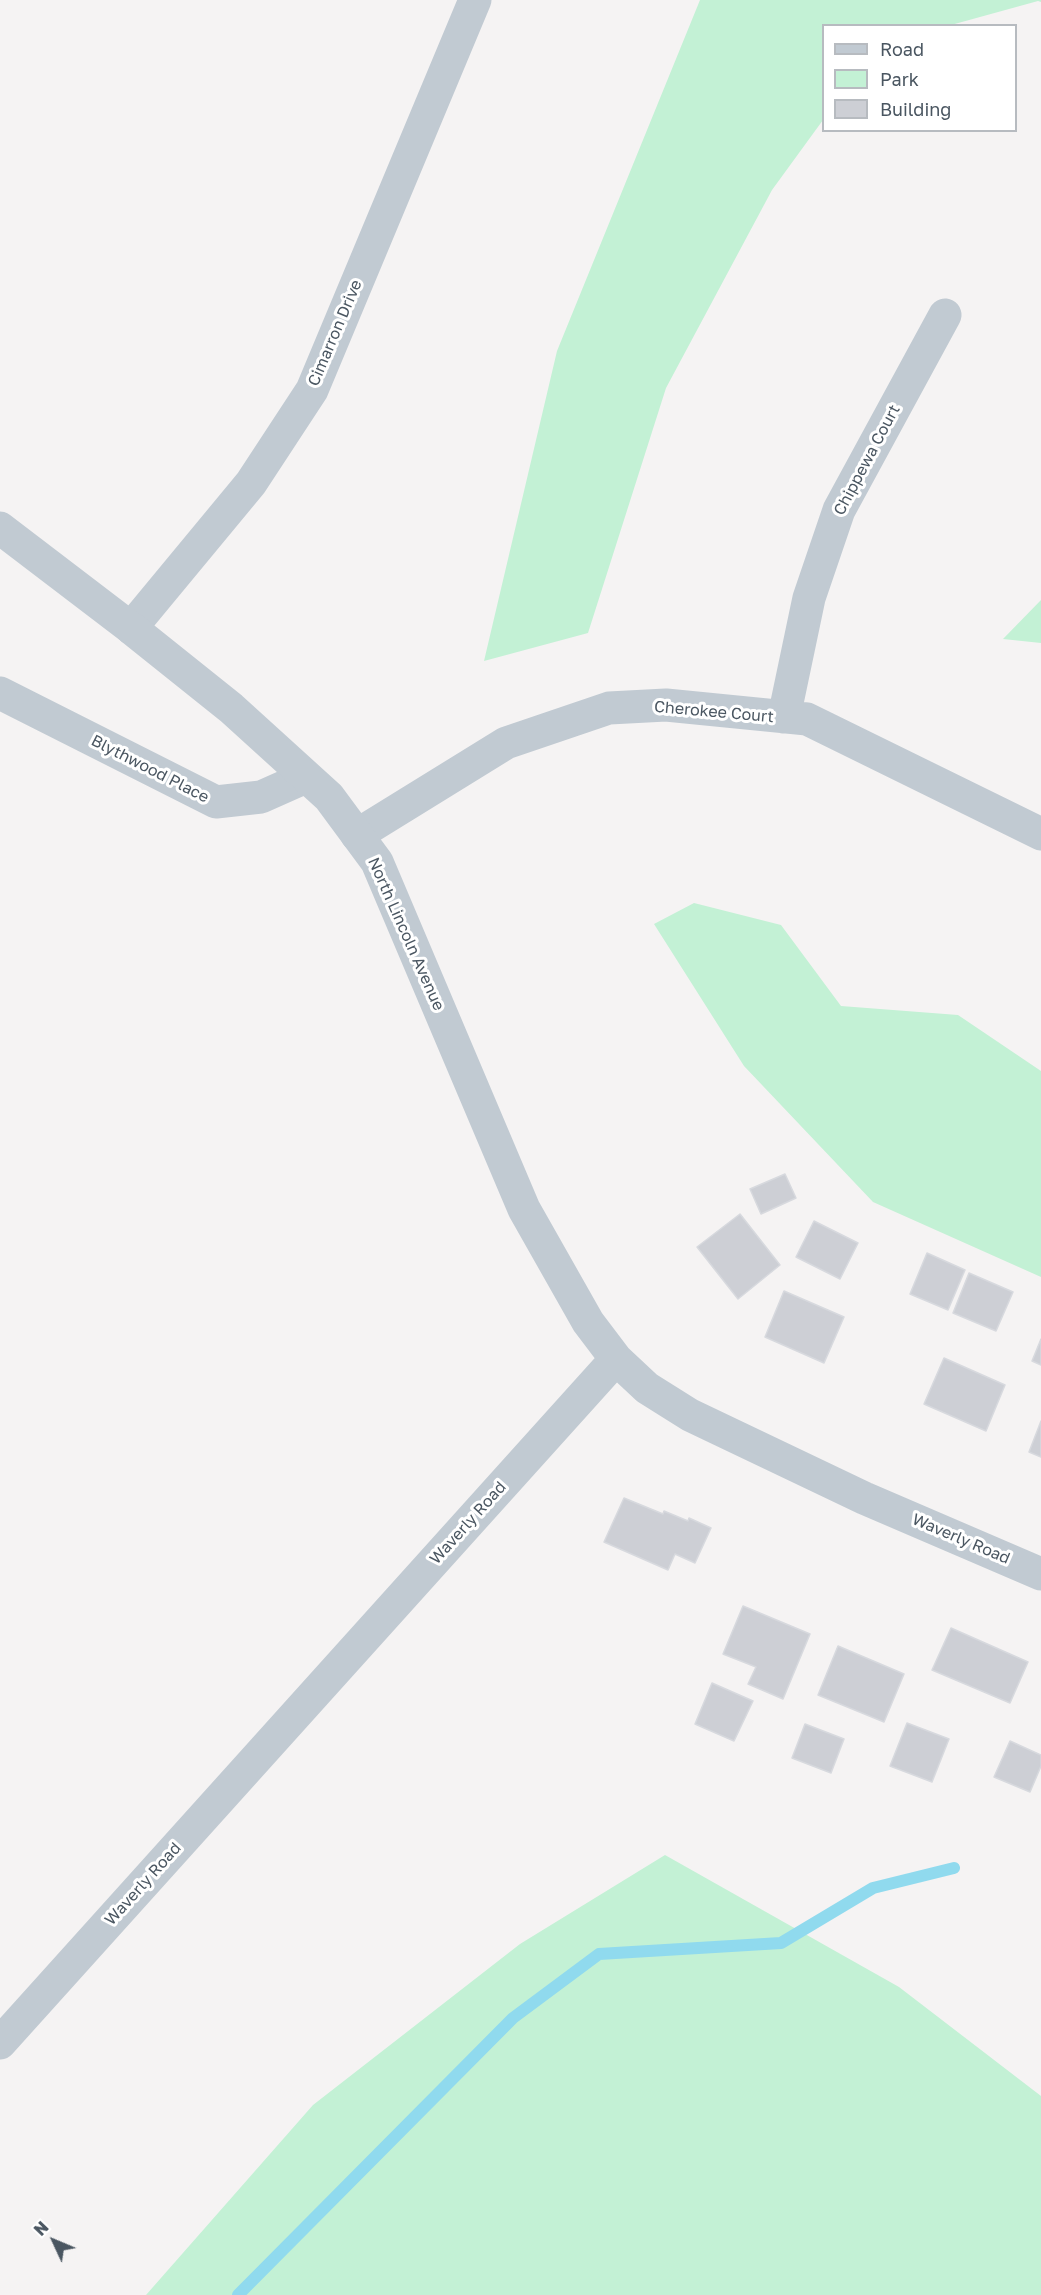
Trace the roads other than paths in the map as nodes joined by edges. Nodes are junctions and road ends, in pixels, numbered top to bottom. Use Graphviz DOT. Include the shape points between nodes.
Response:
graph roads {
  1 [pos="474,0"];
  2 [pos="945,315"];
  3 [pos="0,528"];
  4 [pos="131,628"];
  5 [pos="0,693"];
  6 [pos="784,717"];
  7 [pos="306,777"];
  8 [pos="1041,834"];
  9 [pos="357,835"];
  10 [pos="616,1359"];
  11 [pos="1041,1574"];
  12 [pos="0,2043"];
  1 -- 4 [label="street, Cimarron Drive" via="312,390 250,483"];
  2 -- 6 [label="street, Chippewa Court" via="839,510 809,598"];
  3 -- 4 [label="street, North Lincoln Avenue"];
  4 -- 7 [label="street, North Lincoln Avenue" via="231,708"];
  5 -- 7 [label="street, Blythwood Place" via="216,802 261,797"];
  6 -- 8 [label="street, Cherokee Court" via="807,719"];
  6 -- 9 [label="street, Cherokee Court" via="666,705 609,708 506,743"];
  7 -- 9 [label="street, North Lincoln Avenue" via="328,797"];
  9 -- 10 [label="street, North Lincoln Avenue" via="377,862 524,1209 588,1322"];
  10 -- 11 [label="street, Waverly Road" via="646,1388 690,1415 864,1498"];
  10 -- 12 [label="street, Waverly Road"];
}
